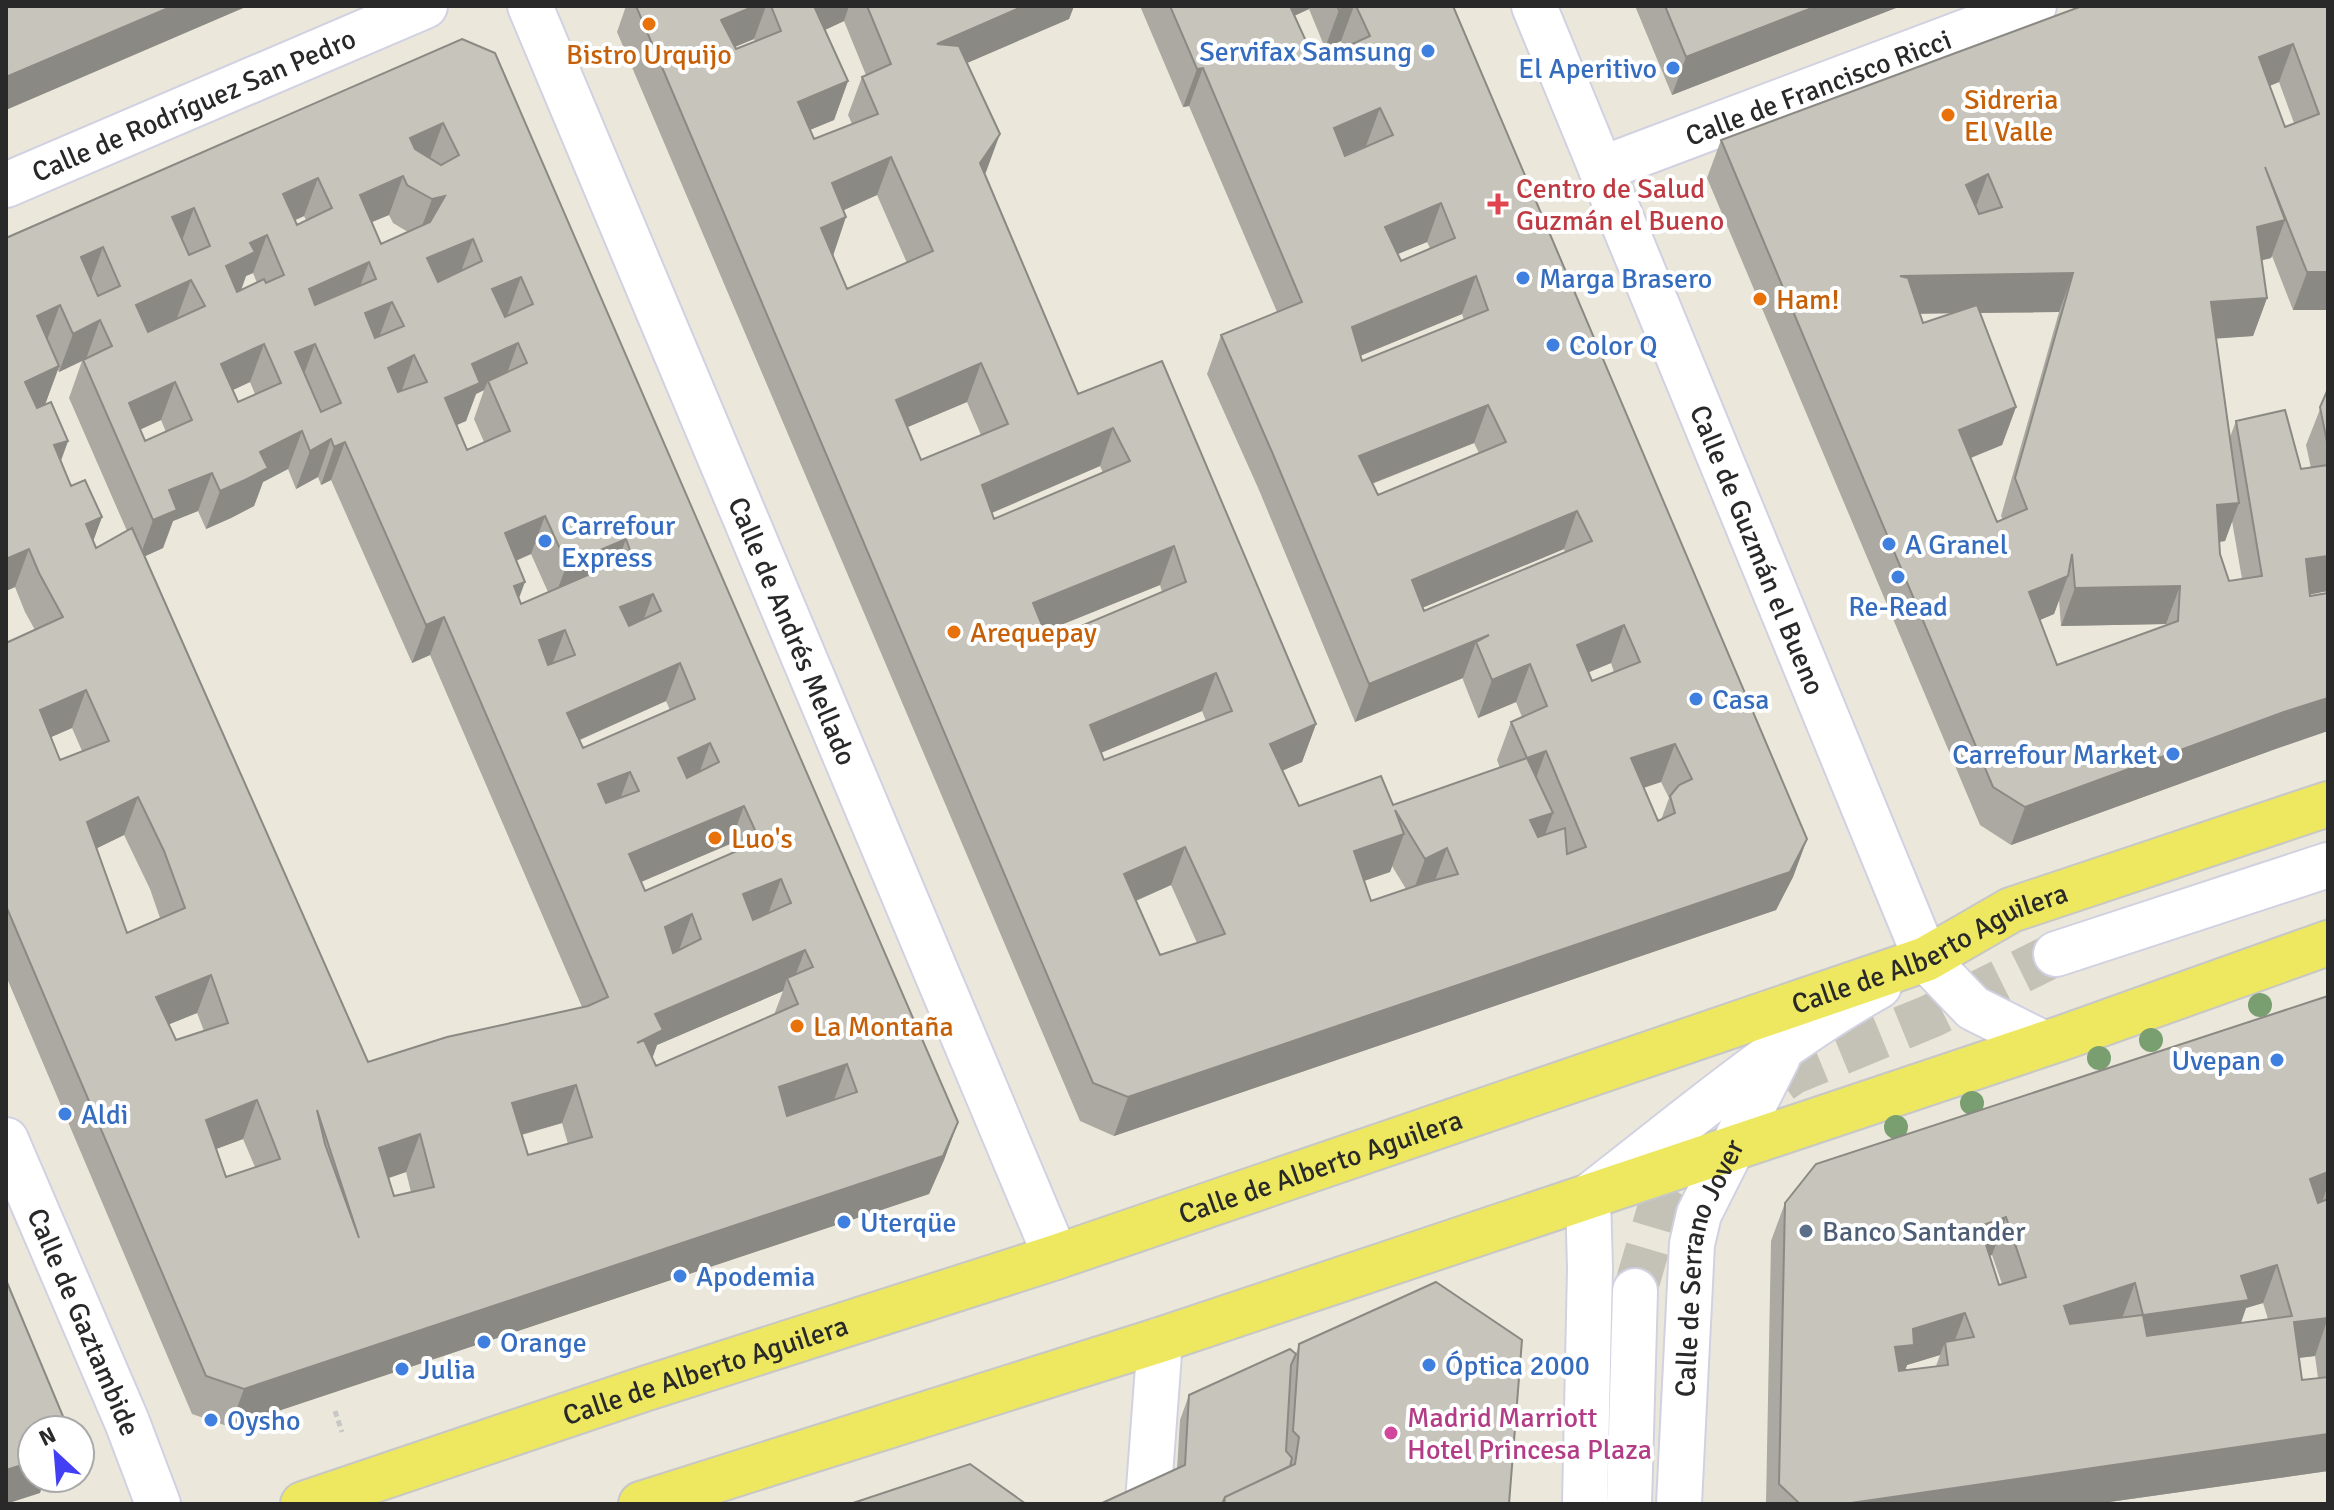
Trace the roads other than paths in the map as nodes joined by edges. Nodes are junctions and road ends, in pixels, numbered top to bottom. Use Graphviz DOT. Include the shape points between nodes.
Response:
graph roads {
  1 [pos="425,6"];
  2 [pos="530,6"];
  3 [pos="1534,6"];
  4 [pos="2034,6"];
  5 [pos="1601,169"];
  6 [pos="6,185"];
  7 [pos="2328,804"];
  8 [pos="2328,865"];
  9 [pos="2328,943"];
  10 [pos="2056,954"];
  11 [pos="1926,959"];
  12 [pos="2043,1043"];
  13 [pos="1785,1045"];
  14 [pos="6,1140"];
  15 [pos="1730,1150"];
  16 [pos="1588,1197"];
  17 [pos="1056,1257"];
  18 [pos="1635,1291"];
  19 [pos="1160,1340"];
  20 [pos="1148,1502"];
  21 [pos="158,1504"];
  22 [pos="303,1504"];
  23 [pos="641,1504"];
  24 [pos="1585,1504"];
  25 [pos="1629,1504"];
  26 [pos="1679,1504"];
  1 -- 6 [label="street, Calle de Rodríguez San Pedro"];
  2 -- 17 [label="street, Calle de Andrés Mellado"];
  3 -- 5 [label="street, Calle de Guzmán el Bueno"];
  4 -- 5 [label="street, Calle de Francisco Ricci"];
  5 -- 11 [label="street, Calle de Guzmán el Bueno"];
  7 -- 11 [label="main road, Calle de Alberto Aguilera" via="2011,910"];
  8 -- 10 [label="street, Calle de Alberto Aguilera"];
  9 -- 12 [label="main road"];
  11 -- 12 [label="street, Calle de Guzmán el Bueno" via="1973,1008"];
  11 -- 13 [label="street, Calle de Serrano Jover"];
  11 -- 17 [label="main road, Calle de Alberto Aguilera"];
  12 -- 15 [label="main road"];
  13 -- 15 [label="street, Calle de Serrano Jover"];
  13 -- 16 [label="street, Calle de Serrano Jover"];
  14 -- 21 [label="street, Calle de Gaztambide"];
  15 -- 16 [label="main road"];
  15 -- 26 [label="street, Calle de Serrano Jover" via="1699,1214 1692,1244"];
  16 -- 19 [label="main road"];
  16 -- 24 [label="street"];
  17 -- 22 [label="main road, Calle de Alberto Aguilera"];
  18 -- 25 [label="street, Calle de Serrano Jover"];
  19 -- 20 [label="street"];
  19 -- 23 [label="main road"];
}
